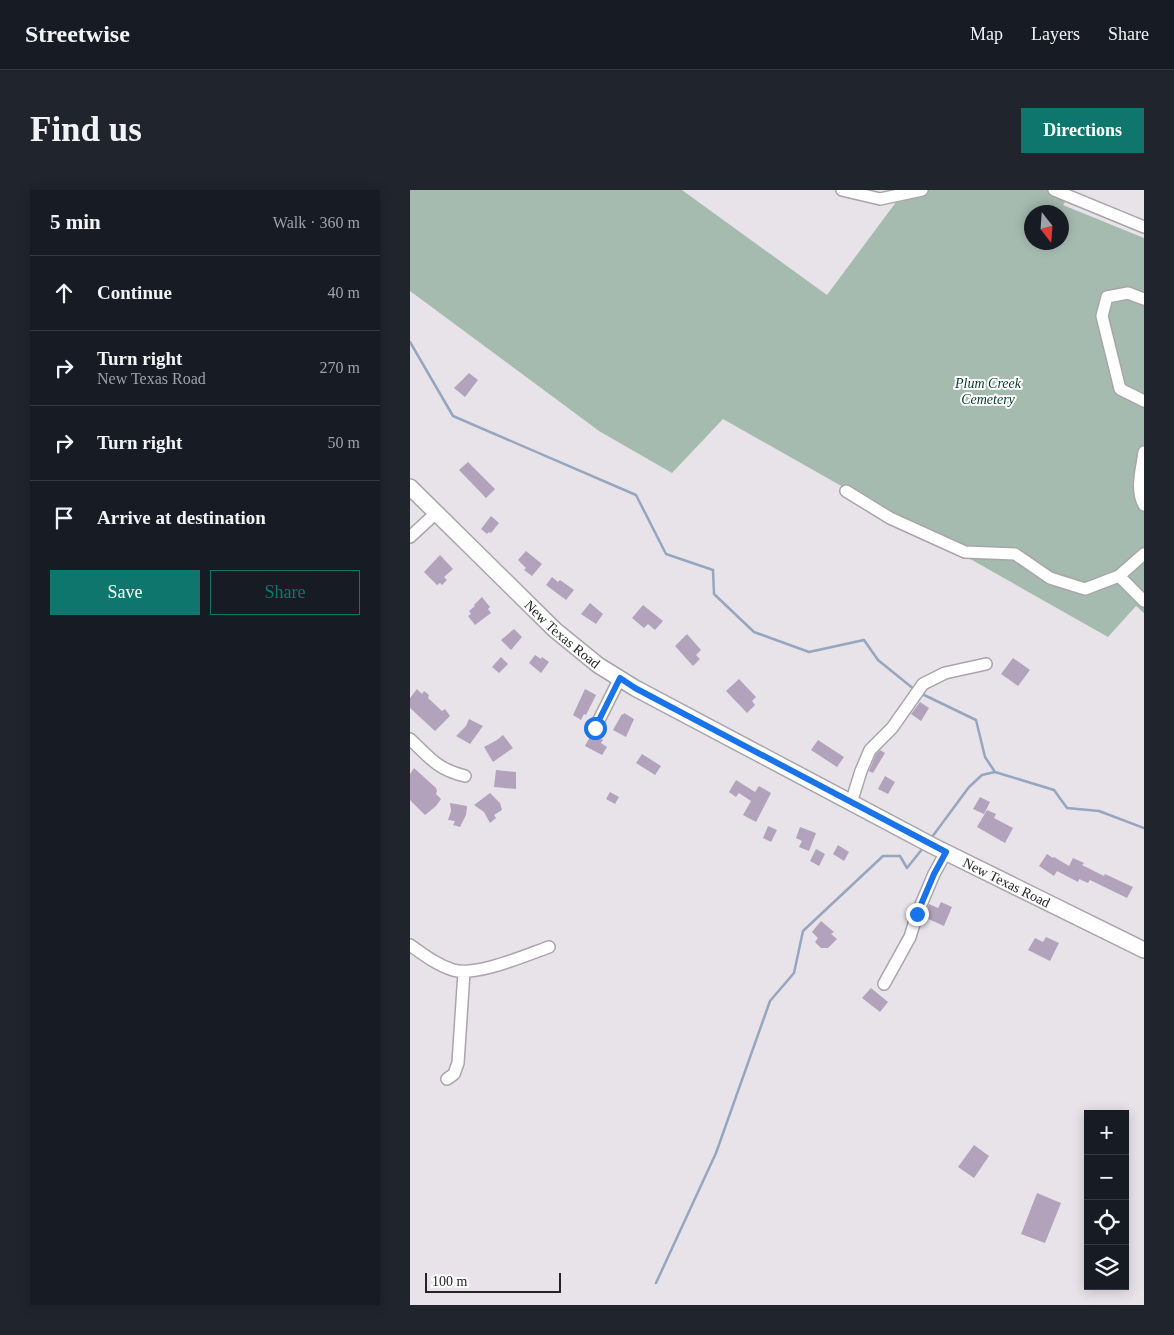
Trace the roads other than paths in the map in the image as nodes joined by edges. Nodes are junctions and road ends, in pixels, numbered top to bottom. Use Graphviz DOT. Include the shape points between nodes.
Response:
graph roads {
  1 [pos="842,190"];
  2 [pos="922,190"];
  3 [pos="1054,190"];
  4 [pos="1144,227"];
  5 [pos="1144,299"];
  6 [pos="1144,401"];
  7 [pos="1144,452"];
  8 [pos="410,486"];
  9 [pos="846,490"];
  10 [pos="1144,505"];
  11 [pos="436,513"];
  12 [pos="410,537"];
  13 [pos="1144,554"];
  14 [pos="1118,576"];
  15 [pos="1144,601"];
  16 [pos="986,664"];
  17 [pos="620,678"];
  18 [pos="595,728"];
  19 [pos="410,739"];
  20 [pos="465,776"];
  21 [pos="851,802"];
  22 [pos="946,852"];
  23 [pos="410,945"];
  24 [pos="549,947"];
  25 [pos="1144,950"];
  26 [pos="464,972"];
  27 [pos="884,984"];
  28 [pos="447,1079"];
  1 -- 2 [label="street" via="880,200"];
  3 -- 4 [label="street"];
  5 -- 6 [label="street" via="1128,293 1107,297 1102,316 1120,389"];
  7 -- 10 [label="street" via="1139,484"];
  8 -- 11 [label="main road, New Texas Road"];
  9 -- 14 [label="street" via="890,518 965,552 1015,554 1050,578 1085,589"];
  11 -- 12 [label="street"];
  11 -- 17 [label="main road, New Texas Road" via="554,630"];
  13 -- 14 [label="street"];
  14 -- 15 [label="street"];
  16 -- 21 [label="street" via="945,673 923,684 892,728 870,750"];
  17 -- 18 [label="street"];
  17 -- 21 [label="main road, New Texas Road"];
  19 -- 20 [label="street" via="438,766"];
  21 -- 22 [label="main road, New Texas Road"];
  22 -- 25 [label="main road, New Texas Road"];
  22 -- 27 [label="street" via="917,914 910,937"];
  23 -- 26 [label="street" via="437,964"];
  24 -- 26 [label="street"];
  26 -- 28 [label="street" via="458,1063 454,1074"];
}
